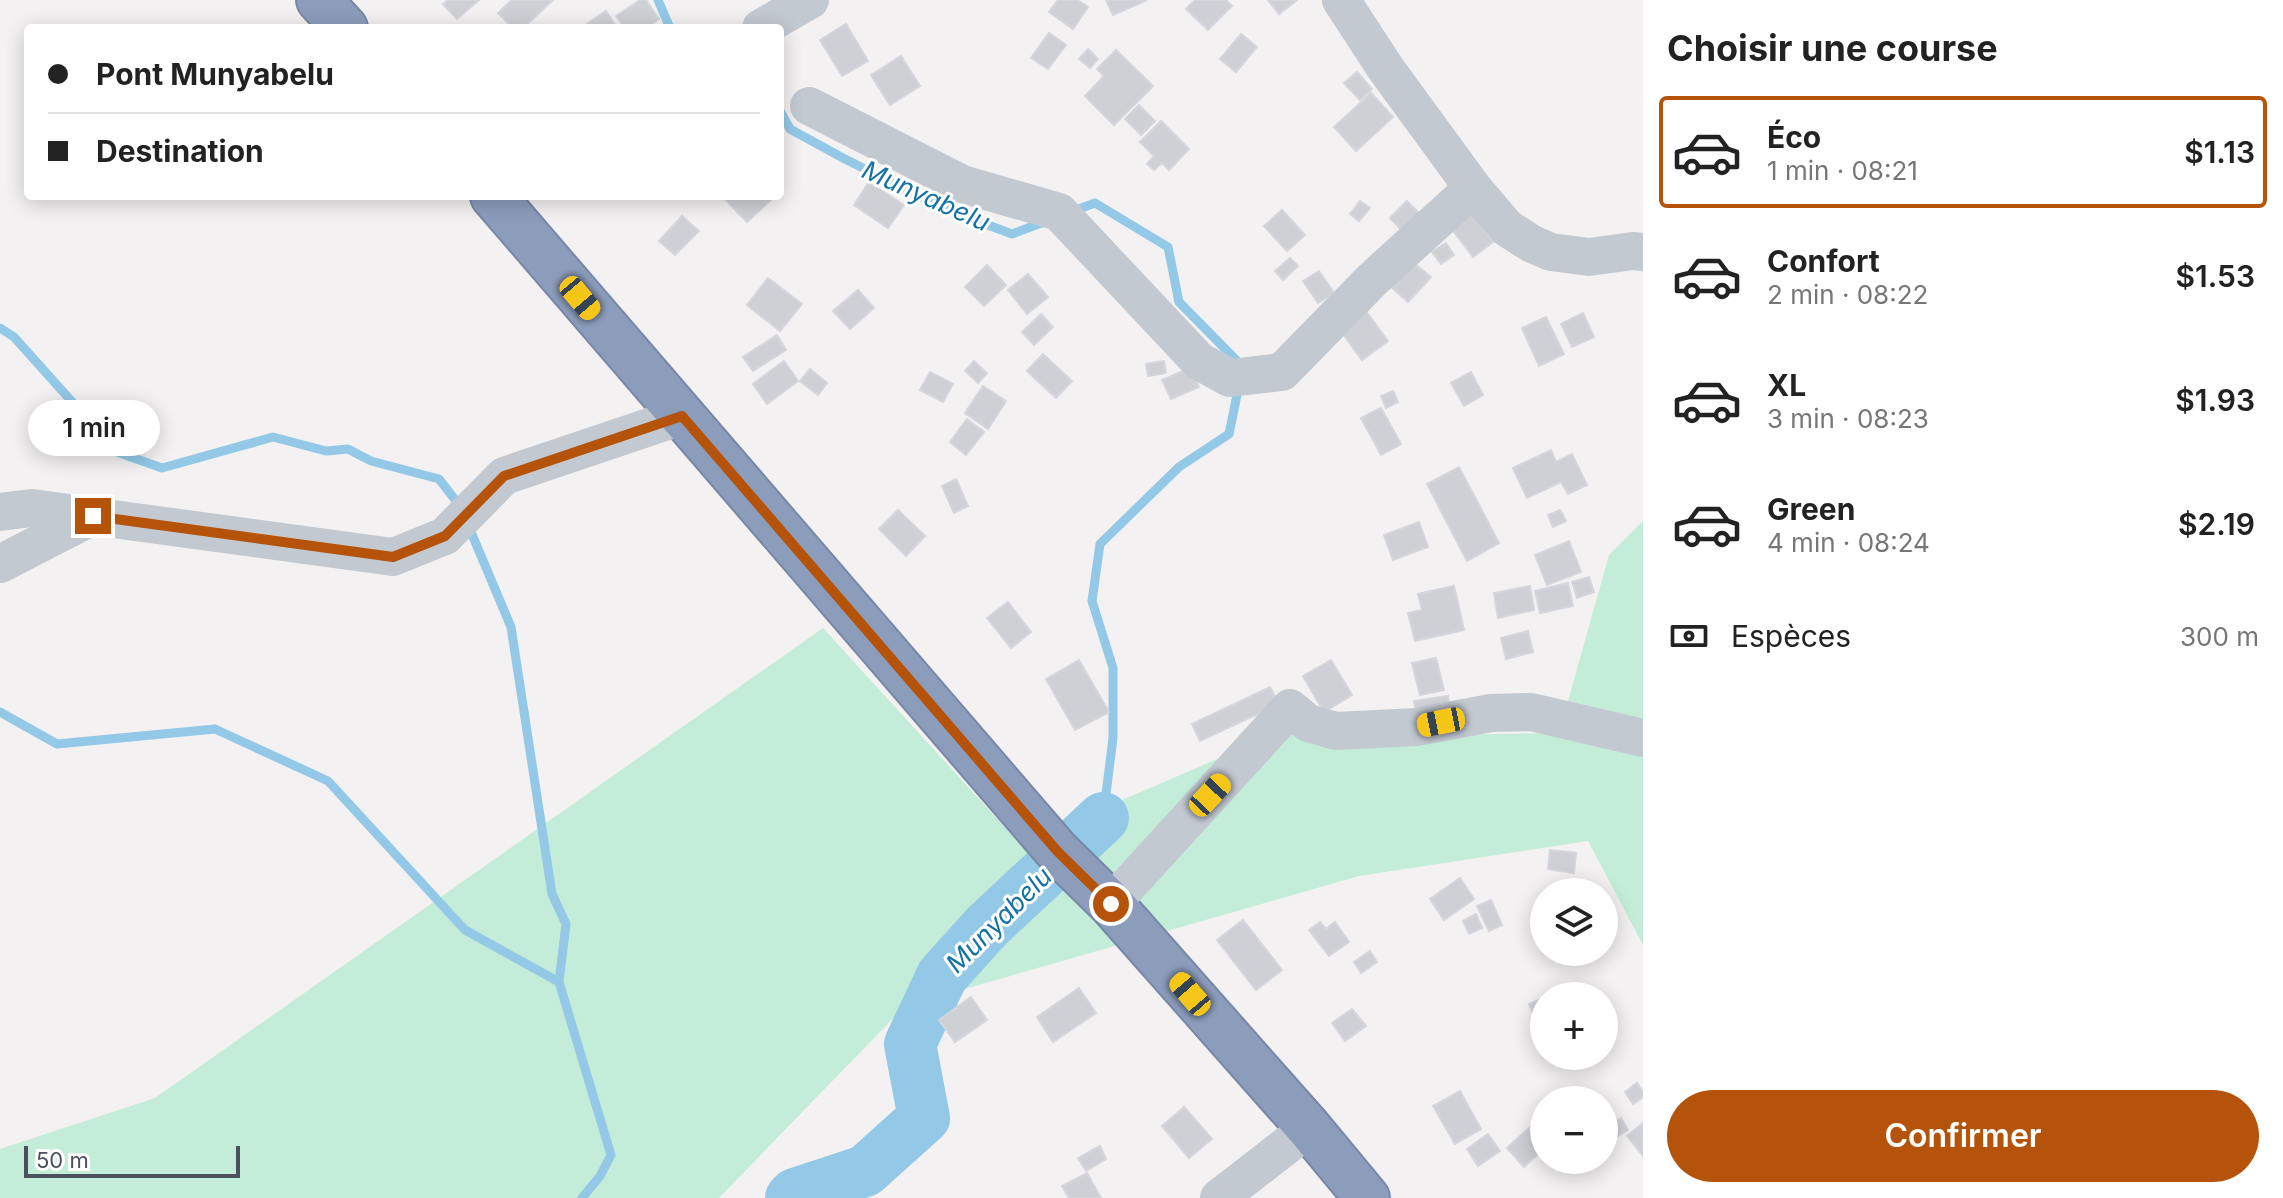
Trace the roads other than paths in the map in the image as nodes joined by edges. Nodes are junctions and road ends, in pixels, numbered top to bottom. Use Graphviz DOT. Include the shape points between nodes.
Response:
graph roads {
  1 [pos="319,0"];
  2 [pos="810,0"];
  3 [pos="1341,0"];
  4 [pos="341,24"];
  5 [pos="768,24"];
  6 [pos="809,106"];
  7 [pos="1473,188"];
  8 [pos="501,200"];
  9 [pos="1643,252"];
  10 [pos="682,416"];
  11 [pos="0,512"];
  12 [pos="93,516"];
  13 [pos="0,564"];
  14 [pos="1643,738"];
  15 [pos="1086,879"];
  16 [pos="1309,1128"];
  17 [pos="1219,1198"];
  18 [pos="1367,1198"];
  1 -- 4 [label="highway"];
  2 -- 5 [label="street"];
  3 -- 7 [label="street"];
  6 -- 7 [label="street" via="962,184 1059,212 1199,361 1230,378 1282,372"];
  7 -- 9 [label="street" via="1507,228 1551,252 1589,257"];
  8 -- 10 [label="highway"];
  10 -- 12 [label="street" via="504,476 445,536 393,557"];
  10 -- 15 [label="highway"];
  11 -- 12 [label="street" via="32,508"];
  12 -- 13 [label="street"];
  14 -- 15 [label="street" via="1531,712 1336,731 1308,723 1290,708"];
  15 -- 16 [label="highway"];
  16 -- 17 [label="street"];
  16 -- 18 [label="highway"];
}
